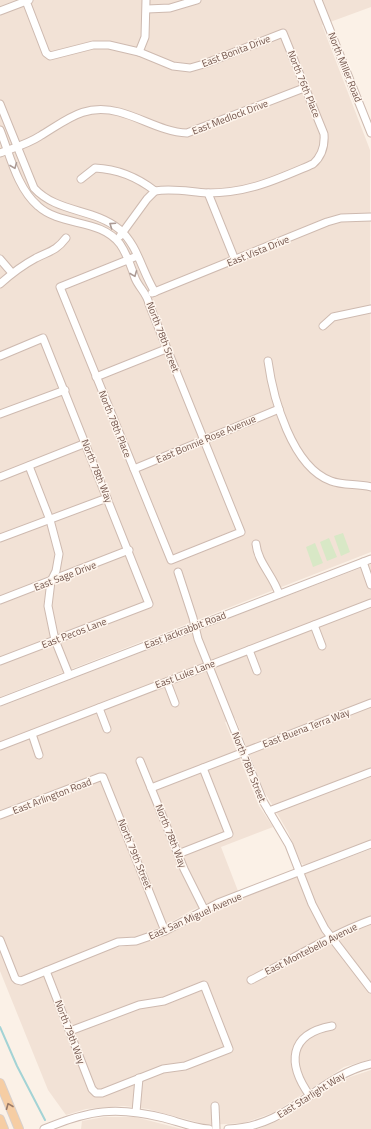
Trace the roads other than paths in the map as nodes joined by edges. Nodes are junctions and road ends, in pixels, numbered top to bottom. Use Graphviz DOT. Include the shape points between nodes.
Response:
graph roads {
  1 [pos="146,0"];
  2 [pos="197,0"];
  3 [pos="318,0"];
  4 [pos="27,1"];
  5 [pos="147,9"];
  6 [pos="0,11"];
  7 [pos="283,33"];
  8 [pos="139,52"];
  9 [pos="304,88"];
  10 [pos="0,104"];
  11 [pos="0,130"];
  12 [pos="371,134"];
  13 [pos="17,146"];
  14 [pos="8,150"];
  15 [pos="0,153"];
  16 [pos="81,179"];
  17 [pos="156,191"];
  18 [pos="208,193"];
  19 [pos="371,217"];
  20 [pos="123,233"];
  21 [pos="66,238"];
  22 [pos="116,240"];
  23 [pos="138,256"];
  24 [pos="0,259"];
  25 [pos="128,260"];
  26 [pos="235,260"];
  27 [pos="12,273"];
  28 [pos="0,284"];
  29 [pos="155,292"];
  30 [pos="147,295"];
  31 [pos="371,309"];
  32 [pos="323,326"];
  33 [pos="166,348"];
  34 [pos="0,356"];
  35 [pos="268,360"];
  36 [pos="96,378"];
  37 [pos="65,390"];
  38 [pos="279,409"];
  39 [pos="0,414"];
  40 [pos="204,440"];
  41 [pos="86,443"];
  42 [pos="29,466"];
  43 [pos="134,469"];
  44 [pos="0,477"];
  45 [pos="371,487"];
  46 [pos="107,498"];
  47 [pos="50,520"];
  48 [pos="0,538"];
  49 [pos="256,544"];
  50 [pos="129,550"];
  51 [pos="371,559"];
  52 [pos="171,560"];
  53 [pos="362,562"];
  54 [pos="178,572"];
  55 [pos="51,581"];
  56 [pos="371,585"];
  57 [pos="279,594"];
  58 [pos="0,600"];
  59 [pos="371,603"];
  60 [pos="149,604"];
  61 [pos="314,625"];
  62 [pos="195,627"];
  63 [pos="55,640"];
  64 [pos="322,646"];
  65 [pos="249,650"];
  66 [pos="0,662"];
  67 [pos="208,665"];
  68 [pos="257,671"];
  69 [pos="69,675"];
  70 [pos="167,682"];
  71 [pos="0,702"];
  72 [pos="174,703"];
  73 [pos="371,703"];
  74 [pos="99,708"];
  75 [pos="107,729"];
  76 [pos="32,734"];
  77 [pos="0,746"];
  78 [pos="243,753"];
  79 [pos="39,755"];
  80 [pos="140,761"];
  81 [pos="204,768"];
  82 [pos="371,772"];
  83 [pos="103,777"];
  84 [pos="151,788"];
  85 [pos="269,812"];
  86 [pos="0,815"];
  87 [pos="371,844"];
  88 [pos="178,854"];
  89 [pos="299,872"];
  90 [pos="204,909"];
  91 [pos="371,920"];
  92 [pos="165,931"];
  93 [pos="331,938"];
  94 [pos="0,940"];
  95 [pos="46,971"];
  96 [pos="251,980"];
  97 [pos="371,989"];
  98 [pos="332,1026"];
  99 [pos="70,1031"];
  100 [pos="371,1064"];
  101 [pos="139,1078"];
  102 [pos="0,1083"];
  103 [pos="310,1096"];
  104 [pos="215,1106"];
  105 [pos="136,1112"];
  106 [pos="0,1118"];
  107 [pos="4,1129"];
  108 [pos="19,1129"];
  109 [pos="44,1129"];
  110 [pos="209,1129"];
  111 [pos="216,1129"];
  112 [pos="228,1129"];
  1 -- 5 [label="street"];
  2 -- 5 [label="street" via="170,8"];
  3 -- 12 [label="street, North Miller Road"];
  4 -- 6 [label="street"];
  4 -- 8 [label="street, East Bonita Drive" via="46,53 50,56 93,45 116,46"];
  5 -- 8 [label="street" via="145,37"];
  7 -- 8 [label="street, East Bonita Drive" via="190,68 173,66"];
  7 -- 9 [label="street, North 76th Place"];
  9 -- 13 [label="street, East Medlock Drive" via="186,133 119,112 92,111 71,116 40,136"];
  9 -- 18 [label="street, North 76th Place" via="324,134 320,158 313,164 258,187"];
  10 -- 13 [label="street, North 78th Street"];
  11 -- 14 [label="street, North 78th Street"];
  13 -- 14 [label="street, East Medlock Drive"];
  20 -- 13 [label="street, North 78th Street, one-way" via="105,220 54,204 40,195 31,183"];
  14 -- 15 [label="street, East Medlock Drive"];
  14 -- 22 [label="street, North 78th Street, one-way" via="23,187 29,198 39,207 62,219 104,231"];
  16 -- 17 [label="street" via="95,168 108,168 143,182"];
  17 -- 18 [label="street"];
  17 -- 20 [label="street" via="146,199"];
  18 -- 26 [label="street"];
  19 -- 26 [label="street, East Vista Drive" via="334,220"];
  20 -- 22 [label="street"];
  20 -- 23 [label="street, North 78th Street"];
  21 -- 27 [label="street" via="57,249"];
  22 -- 25 [label="street, North 78th Street"];
  23 -- 25 [label="street"];
  23 -- 29 [label="street, North 78th Street"];
  24 -- 27 [label="street"];
  25 -- 30 [label="street, North 78th Street, one-way" via="139,286"];
  25 -- 36 [label="street, North 78th Place" via="60,287"];
  26 -- 29 [label="street, East Vista Drive"];
  27 -- 28 [label="street"];
  29 -- 30 [label="street, East Vista Drive"];
  30 -- 33 [label="street, North 78th Street"];
  31 -- 32 [label="street" via="333,317"];
  33 -- 36 [label="street"];
  33 -- 40 [label="street, North 78th Street"];
  34 -- 37 [label="street, North 78th Way" via="43,338"];
  35 -- 38 [label="street"];
  36 -- 43 [label="street, North 78th Place"];
  37 -- 39 [label="street"];
  37 -- 41 [label="street, North 78th Way"];
  38 -- 40 [label="street, East Bonnie Rose Avenue"];
  38 -- 45 [label="street" via="299,455 320,476 341,484"];
  40 -- 43 [label="street, East Bonnie Rose Avenue"];
  40 -- 52 [label="street, North 78th Street" via="241,532"];
  41 -- 42 [label="street"];
  41 -- 46 [label="street, North 78th Way"];
  42 -- 44 [label="street"];
  42 -- 47 [label="street"];
  43 -- 52 [label="street, North 78th Place"];
  46 -- 47 [label="street"];
  46 -- 50 [label="street, North 78th Way"];
  47 -- 48 [label="street"];
  47 -- 55 [label="street" via="59,554"];
  49 -- 57 [label="street" via="260,560 274,579"];
  50 -- 55 [label="street, East Sage Drive"];
  50 -- 60 [label="street, North 78th Way"];
  51 -- 53 [label="street, East Jackrabbit Road"];
  53 -- 56 [label="street"];
  53 -- 57 [label="street, East Jackrabbit Road"];
  54 -- 62 [label="street, North 78th Street"];
  55 -- 58 [label="street, East Sage Drive"];
  55 -- 63 [label="street" via="48,606"];
  57 -- 62 [label="street, East Jackrabbit Road"];
  59 -- 61 [label="street, East Luke Lane"];
  60 -- 63 [label="street, East Pecos Lane"];
  61 -- 64 [label="street"];
  61 -- 65 [label="street, East Luke Lane"];
  62 -- 67 [label="street, North 78th Street"];
  62 -- 69 [label="street, East Jackrabbit Road"];
  63 -- 66 [label="street, East Pecos Lane"];
  63 -- 69 [label="street"];
  65 -- 67 [label="street, East Luke Lane"];
  65 -- 68 [label="street"];
  67 -- 70 [label="street, East Luke Lane"];
  67 -- 78 [label="street, North 78th Street"];
  69 -- 71 [label="street, East Jackrabbit Road"];
  70 -- 72 [label="street"];
  70 -- 74 [label="street, East Luke Lane"];
  73 -- 78 [label="street, East Buena Terra Way"];
  74 -- 75 [label="street"];
  74 -- 76 [label="street, East Luke Lane"];
  76 -- 77 [label="street, East Luke Lane"];
  76 -- 79 [label="street"];
  78 -- 81 [label="street, East Buena Terra Way"];
  78 -- 85 [label="street, North 78th Street"];
  80 -- 84 [label="street, North 78th Way"];
  81 -- 84 [label="street, East Buena Terra Way"];
  81 -- 88 [label="street" via="229,834"];
  82 -- 85 [label="street"];
  83 -- 86 [label="street, East Arlington Road"];
  83 -- 92 [label="street, North 79th Street"];
  84 -- 88 [label="street, North 78th Way"];
  85 -- 89 [label="street, North 78th Street" via="285,836"];
  87 -- 89 [label="street, East San Miguel Avenue"];
  88 -- 90 [label="street, North 78th Way"];
  89 -- 90 [label="street, East San Miguel Avenue"];
  89 -- 93 [label="street, North 78th Street" via="312,904"];
  90 -- 92 [label="street, East San Miguel Avenue"];
  91 -- 93 [label="street, East Montebello Avenue"];
  92 -- 95 [label="street, East San Miguel Avenue" via="136,941 118,942"];
  93 -- 96 [label="street, East Montebello Avenue"];
  93 -- 97 [label="street, North 78th Street"];
  94 -- 95 [label="street, East San Miguel Avenue" via="17,980"];
  95 -- 99 [label="street, North 79th Way"];
  98 -- 103 [label="street" via="310,1033 295,1056 296,1074"];
  99 -- 101 [label="street, North 79th Way" via="92,1089 96,1093"];
  99 -- 101 [label="street" via="139,1005 164,1001 204,985 230,1049 185,1066 163,1069"];
  100 -- 103 [label="street, East Starlight Way" via="348,1072"];
  101 -- 105 [label="street"];
  108 -- 102 [label="main road, one-way"];
  103 -- 112 [label="street, East Starlight Way" via="270,1120 252,1126"];
  104 -- 111 [label="street"];
  105 -- 109 [label="street" via="107,1111 83,1114"];
  105 -- 110 [label="street"];
  106 -- 107 [label="main road"];
}
